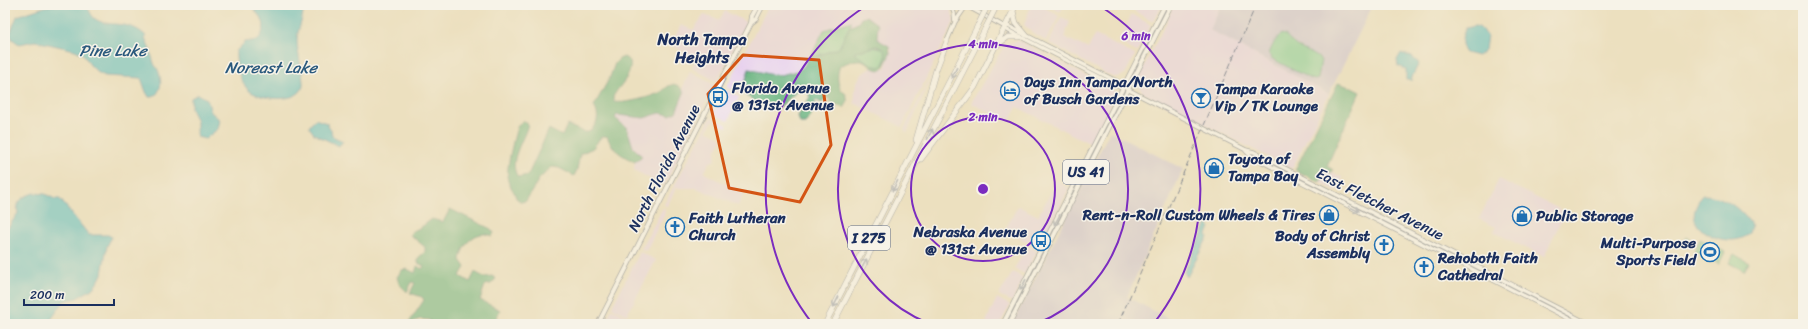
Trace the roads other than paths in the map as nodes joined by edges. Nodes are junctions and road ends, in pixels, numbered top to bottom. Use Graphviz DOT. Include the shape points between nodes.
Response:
graph roads {
  1 [pos="758,5"];
  2 [pos="763,5"];
  3 [pos="951,5"];
  4 [pos="964,5"];
  5 [pos="988,5"];
  6 [pos="1165,5"];
  7 [pos="1170,5"];
  8 [pos="996,6"];
  9 [pos="1015,8"];
  10 [pos="955,22"];
  11 [pos="752,23"];
  12 [pos="1005,27"];
  13 [pos="1026,35"];
  14 [pos="1020,37"];
  15 [pos="947,41"];
  16 [pos="996,45"];
  17 [pos="1124,87"];
  18 [pos="1129,90"];
  19 [pos="1246,150"];
  20 [pos="913,151"];
  21 [pos="912,169"];
  22 [pos="1307,185"];
  23 [pos="1337,195"];
  24 [pos="1511,284"];
  25 [pos="1509,288"];
  26 [pos="1532,295"];
  27 [pos="1530,300"];
  28 [pos="1574,316"];
  29 [pos="1574,322"];
  30 [pos="598,324"];
  31 [pos="825,324"];
  32 [pos="833,324"];
  33 [pos="1003,324"];
  34 [pos="1009,324"];
  35 [pos="1579,324"];
  36 [pos="1589,324"];
  1 -- 11 [label="main road, North Florida Avenue" via="752,16"];
  2 -- 11 [label="main road, North Florida Avenue"];
  3 -- 10 [label="main road"];
  4 -- 10 [label="main road"];
  4 -- 12 [label="main road, East Fletcher Avenue"];
  5 -- 20 [label="highway, I 275, one-way, bridge"];
  6 -- 17 [label="main road, US 41"];
  7 -- 18 [label="main road, US 41"];
  21 -- 8 [label="highway, I 275, one-way, bridge"];
  9 -- 12 [label="highway"];
  9 -- 13 [label="highway" via="1016,23"];
  10 -- 15 [label="main road"];
  11 -- 30 [label="main road, North Florida Avenue"];
  12 -- 13 [label="main road, East Fletcher Avenue" via="1008,26"];
  12 -- 14 [label="main road, East Fletcher Avenue"];
  12 -- 16 [label="highway"];
  13 -- 17 [label="main road, East Fletcher Avenue"];
  14 -- 16 [label="highway" via="1008,37"];
  14 -- 17 [label="main road, East Fletcher Avenue" via="1117,86"];
  15 -- 20 [label="highway"];
  16 -- 21 [label="highway" via="972,92"];
  17 -- 18 [label="main road, East Fletcher Avenue"];
  17 -- 33 [label="main road, US 41, one-way"];
  18 -- 19 [label="main road, East Fletcher Avenue"];
  18 -- 34 [label="main road, US 41"];
  19 -- 22 [label="main road, East Fletcher Avenue" via="1251,156"];
  19 -- 23 [label="main road, East Fletcher Avenue"];
  20 -- 31 [label="highway, I 275, one-way"];
  32 -- 21 [label="highway, I 275, one-way"];
  22 -- 23 [label="main road"];
  22 -- 25 [label="main road, East Fletcher Avenue, one-way"];
  23 -- 24 [label="main road, East Fletcher Avenue"];
  24 -- 25 [label="main road"];
  24 -- 26 [label="main road, East Fletcher Avenue"];
  25 -- 27 [label="main road, East Fletcher Avenue"];
  26 -- 27 [label="main road"];
  26 -- 28 [label="main road, East Fletcher Avenue"];
  27 -- 29 [label="main road, East Fletcher Avenue"];
  28 -- 29 [label="main road"];
  28 -- 36 [label="main road, East Fletcher Avenue"];
  29 -- 35 [label="main road, East Fletcher Avenue"];
}
